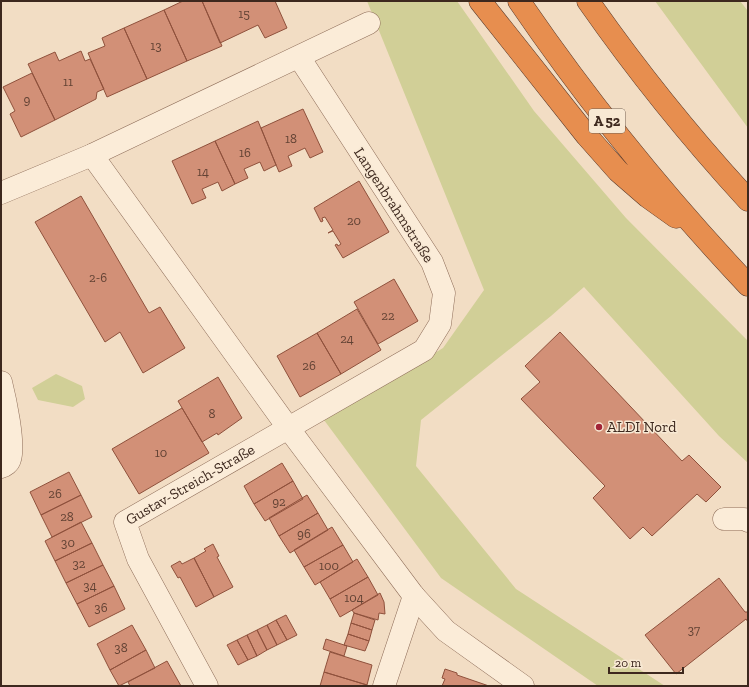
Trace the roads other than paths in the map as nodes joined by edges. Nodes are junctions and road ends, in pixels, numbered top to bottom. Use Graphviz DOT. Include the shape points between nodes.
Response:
graph roads {
  1 [pos="480,1"];
  2 [pos="519,1"];
  3 [pos="588,1"];
  4 [pos="607,1"];
  5 [pos="369,23"];
  6 [pos="299,57"];
  7 [pos="630,60"];
  8 [pos="92,155"];
  9 [pos="1,193"];
  10 [pos="748,200"];
  11 [pos="702,236"];
  12 [pos="748,285"];
  13 [pos="1,382"];
  14 [pos="289,429"];
  15 [pos="1,467"];
  16 [pos="724,519"];
  17 [pos="748,521"];
  18 [pos="414,596"];
  19 [pos="207,686"];
  20 [pos="384,686"];
  21 [pos="523,686"];
  1 -- 11 [label="highway" via="548,88 618,171 648,197"];
  2 -- 11 [label="highway, A 52" via="606,120"];
  3 -- 7 [label="highway"];
  4 -- 7 [label="highway"];
  5 -- 6 [label="street"];
  6 -- 8 [label="street"];
  6 -- 14 [label="street, Langenbrahmstraße" via="432,262 444,293 440,324 424,350"];
  7 -- 10 [label="highway"];
  8 -- 9 [label="street"];
  8 -- 14 [label="street"];
  11 -- 12 [label="highway, A 52"];
  13 -- 15 [label="street" via="11,449 10,460"];
  14 -- 18 [label="street"];
  14 -- 19 [label="street, Gustav-Streich-Straße" via="125,522 138,559"];
  16 -- 17 [label="street"];
  18 -- 20 [label="street"];
  18 -- 21 [label="street" via="446,631"];
}
